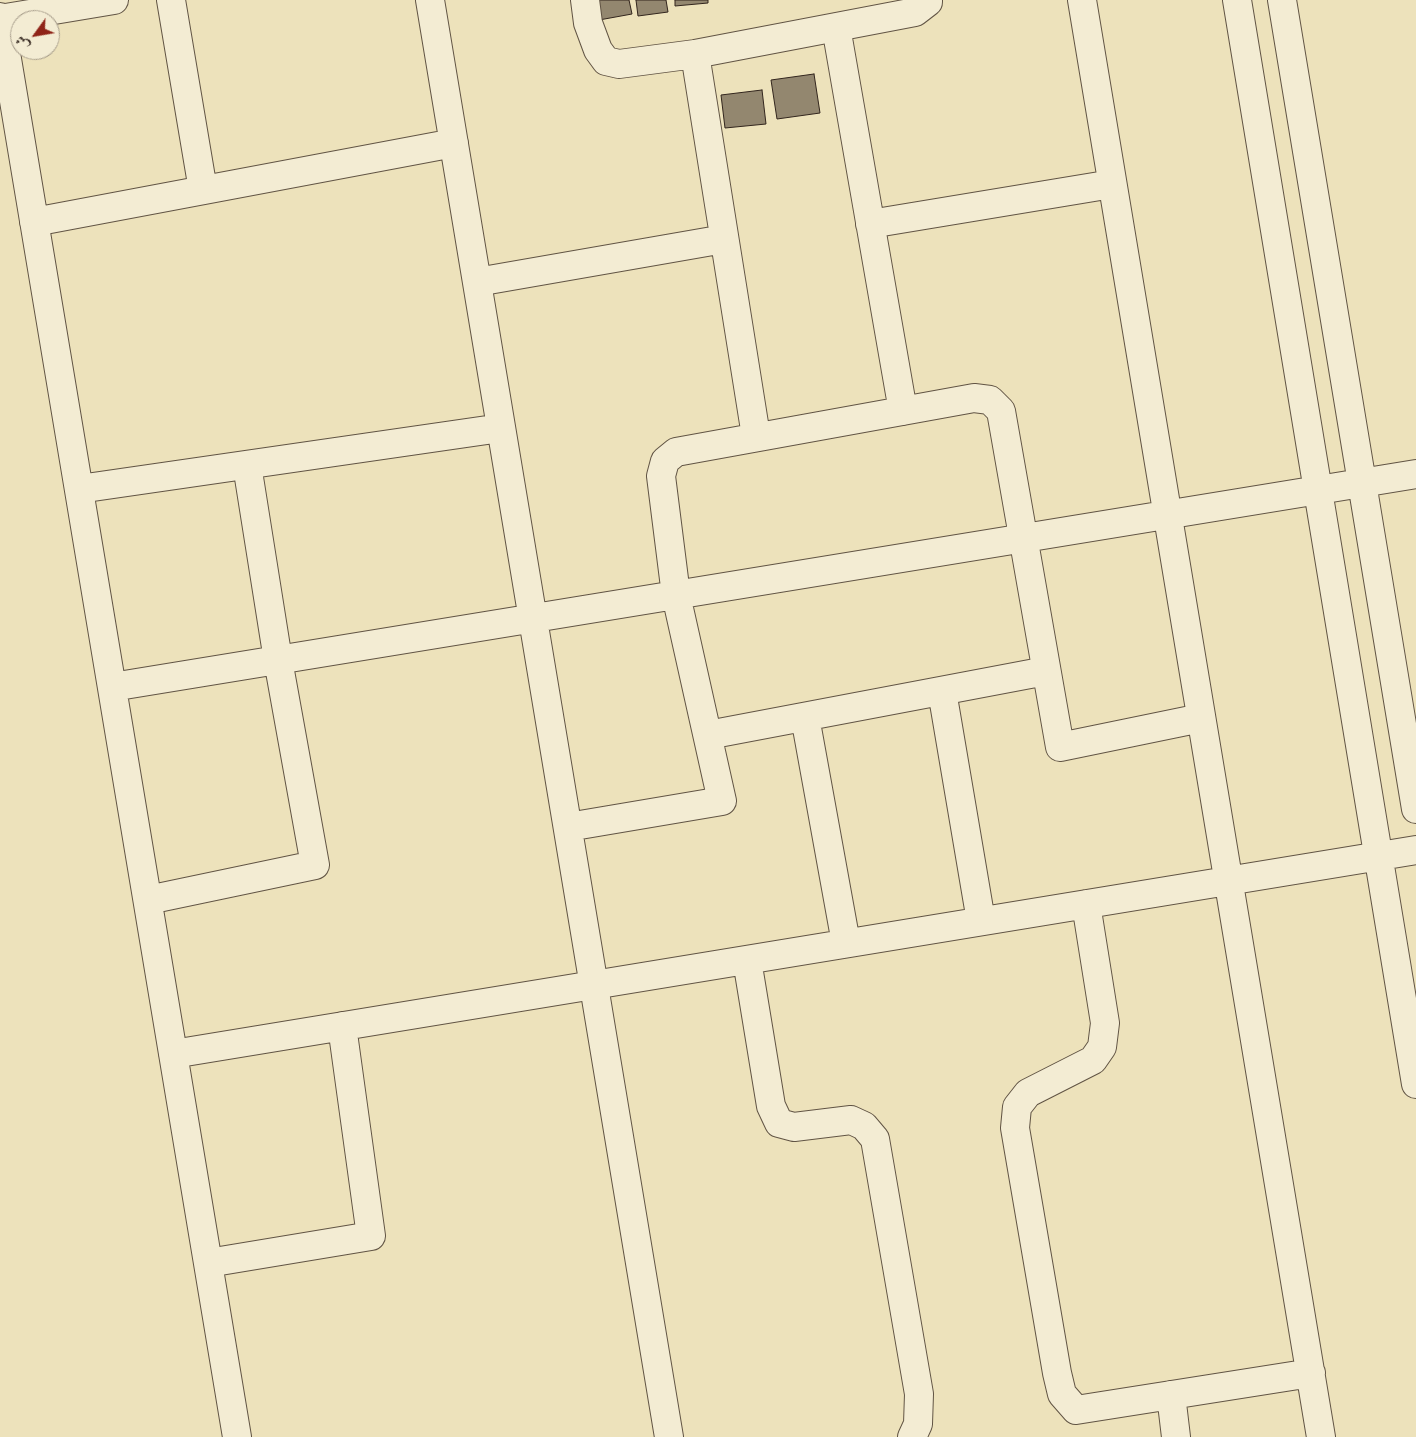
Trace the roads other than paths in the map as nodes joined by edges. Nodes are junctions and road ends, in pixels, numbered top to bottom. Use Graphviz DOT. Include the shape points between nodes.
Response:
graph roads {
  1 [pos="114,0"];
  2 [pos="171,0"];
  3 [pos="430,0"];
  4 [pos="585,0"];
  5 [pos="928,0"];
  6 [pos="1082,0"];
  7 [pos="1237,0"];
  8 [pos="1282,0"];
  9 [pos="0,18"];
  10 [pos="836,27"];
  11 [pos="695,54"];
  12 [pos="454,143"];
  13 [pos="1112,184"];
  14 [pos="203,190"];
  15 [pos="34,222"];
  16 [pos="870,224"];
  17 [pos="724,239"];
  18 [pos="477,282"];
  19 [pos="903,411"];
  20 [pos="501,428"];
  21 [pos="756,436"];
  22 [pos="248,465"];
  23 [pos="1416,474"];
  24 [pos="1362,483"];
  25 [pos="79,489"];
  26 [pos="1318,491"];
  27 [pos="1168,515"];
  28 [pos="1023,539"];
  29 [pos="676,595"];
  30 [pos="533,619"];
  31 [pos="278,660"];
  32 [pos="1046,671"];
  33 [pos="112,687"];
  34 [pos="942,691"];
  35 [pos="805,717"];
  36 [pos="1202,718"];
  37 [pos="708,735"];
  38 [pos="1416,809"];
  39 [pos="568,827"];
  40 [pos="1416,850"];
  41 [pos="1378,856"];
  42 [pos="1228,880"];
  43 [pos="148,900"];
  44 [pos="1086,904"];
  45 [pos="981,921"];
  46 [pos="846,943"];
  47 [pos="747,960"];
  48 [pos="594,985"];
  49 [pos="342,1026"];
  50 [pos="173,1054"];
  51 [pos="1416,1084"];
  52 [pos="208,1263"];
  53 [pos="1310,1373"];
  54 [pos="1171,1395"];
  55 [pos="237,1437"];
  56 [pos="669,1437"];
  57 [pos="912,1437"];
  58 [pos="1176,1437"];
  59 [pos="1321,1437"];
  1 -- 9 [label="street"];
  2 -- 14 [label="street"];
  3 -- 12 [label="street"];
  4 -- 11 [label="street" via="588,23 598,50 606,61 619,64"];
  5 -- 10 [label="street" via="915,12"];
  6 -- 13 [label="street"];
  7 -- 26 [label="street"];
  8 -- 24 [label="street"];
  9 -- 15 [label="street"];
  10 -- 11 [label="street"];
  10 -- 16 [label="street"];
  11 -- 17 [label="street"];
  12 -- 14 [label="street"];
  12 -- 18 [label="street"];
  13 -- 16 [label="street"];
  13 -- 27 [label="street"];
  14 -- 15 [label="street"];
  15 -- 25 [label="street"];
  16 -- 19 [label="street"];
  17 -- 18 [label="street"];
  17 -- 21 [label="street"];
  18 -- 20 [label="street"];
  19 -- 21 [label="street"];
  19 -- 28 [label="street" via="974,398 990,400 1002,410"];
  20 -- 22 [label="street"];
  20 -- 30 [label="street"];
  21 -- 29 [label="street" via="676,452 665,460 661,476"];
  22 -- 25 [label="street"];
  22 -- 31 [label="street"];
  23 -- 24 [label="street"];
  24 -- 26 [label="street"];
  24 -- 38 [label="street"];
  25 -- 33 [label="street"];
  26 -- 27 [label="street"];
  26 -- 41 [label="street"];
  27 -- 28 [label="street"];
  27 -- 36 [label="street"];
  28 -- 29 [label="street"];
  28 -- 32 [label="street"];
  29 -- 30 [label="street"];
  29 -- 37 [label="street"];
  30 -- 31 [label="street"];
  30 -- 39 [label="street"];
  31 -- 33 [label="street"];
  31 -- 43 [label="street" via="315,865"];
  32 -- 34 [label="street"];
  32 -- 36 [label="street" via="1060,747"];
  33 -- 43 [label="street"];
  34 -- 35 [label="street"];
  34 -- 45 [label="street"];
  35 -- 37 [label="street"];
  35 -- 46 [label="street"];
  36 -- 42 [label="street"];
  37 -- 39 [label="street" via="722,801"];
  39 -- 48 [label="street"];
  40 -- 41 [label="street"];
  41 -- 42 [label="street"];
  41 -- 51 [label="street"];
  42 -- 44 [label="street"];
  42 -- 53 [label="street"];
  43 -- 50 [label="street"];
  44 -- 45 [label="street"];
  44 -- 54 [label="street" via="1105,1023 1102,1047 1093,1060 1028,1093 1017,1107 1015,1128 1057,1373 1062,1394 1076,1410"];
  45 -- 46 [label="street"];
  46 -- 47 [label="street"];
  47 -- 48 [label="street"];
  47 -- 57 [label="street" via="771,1106 779,1124 794,1127 851,1120 864,1126 875,1139 919,1394 918,1424"];
  48 -- 49 [label="street"];
  48 -- 56 [label="street"];
  49 -- 50 [label="street"];
  49 -- 52 [label="street" via="371,1236"];
  50 -- 52 [label="street"];
  52 -- 55 [label="street"];
  53 -- 54 [label="street"];
  53 -- 59 [label="street"];
  54 -- 58 [label="street"];
}
